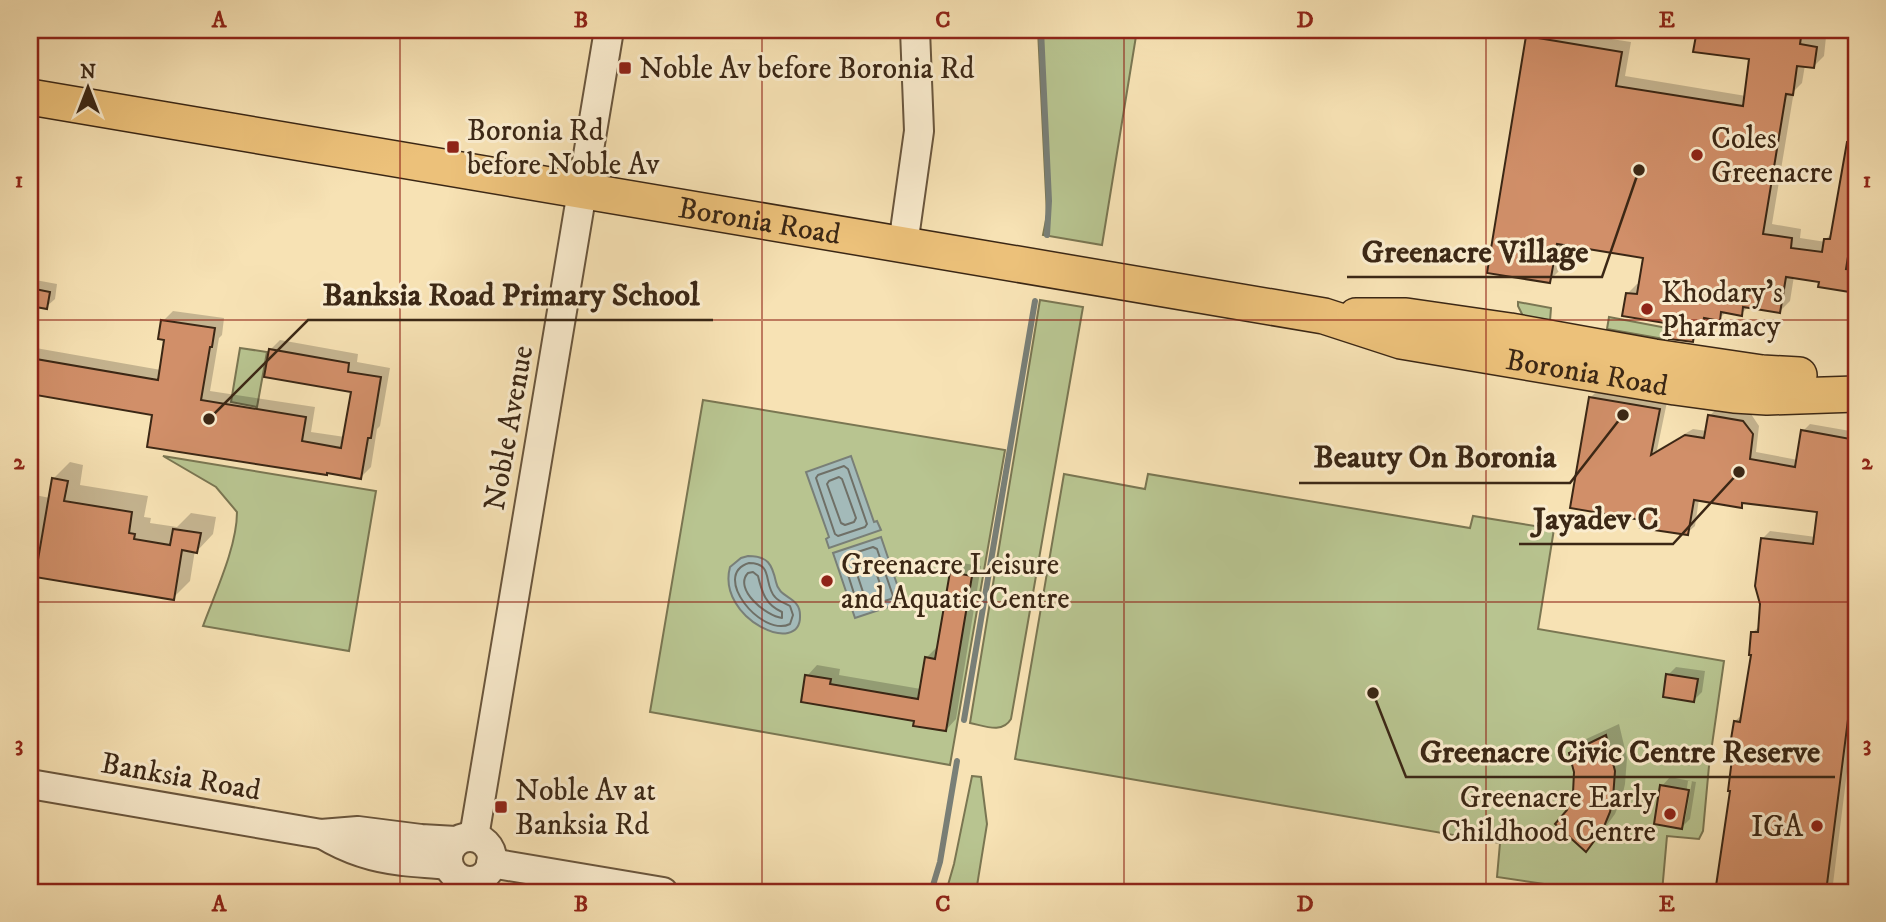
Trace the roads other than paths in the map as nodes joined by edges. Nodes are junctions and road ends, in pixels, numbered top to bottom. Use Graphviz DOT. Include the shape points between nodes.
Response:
graph roads {
  1 [pos="609,30"];
  2 [pos="915,30"];
  3 [pos="30,97"];
  4 [pos="582,190"];
  5 [pos="903,245"];
  6 [pos="1324,316"];
  7 [pos="1856,373"];
  8 [pos="1856,394"];
  9 [pos="30,784"];
  10 [pos="462,863"];
  11 [pos="663,892"];
  1 -- 4 [label="street, Noble Avenue"];
  2 -- 5 [label="street" via="919,131"];
  3 -- 4 [label="main road, Boronia Road"];
  4 -- 5 [label="main road, Boronia Road"];
  4 -- 10 [label="street, Noble Avenue"];
  5 -- 6 [label="main road, Boronia Road"];
  6 -- 7 [label="main road, Boronia Road" via="1406,316 1762,373"];
  6 -- 8 [label="main road, Boronia Road" via="1401,341 1662,385 1767,397"];
  9 -- 10 [label="street, Banksia Road" via="321,834 360,853 401,861"];
  10 -- 11 [label="street" via="481,840 490,850 491,863"];
}
